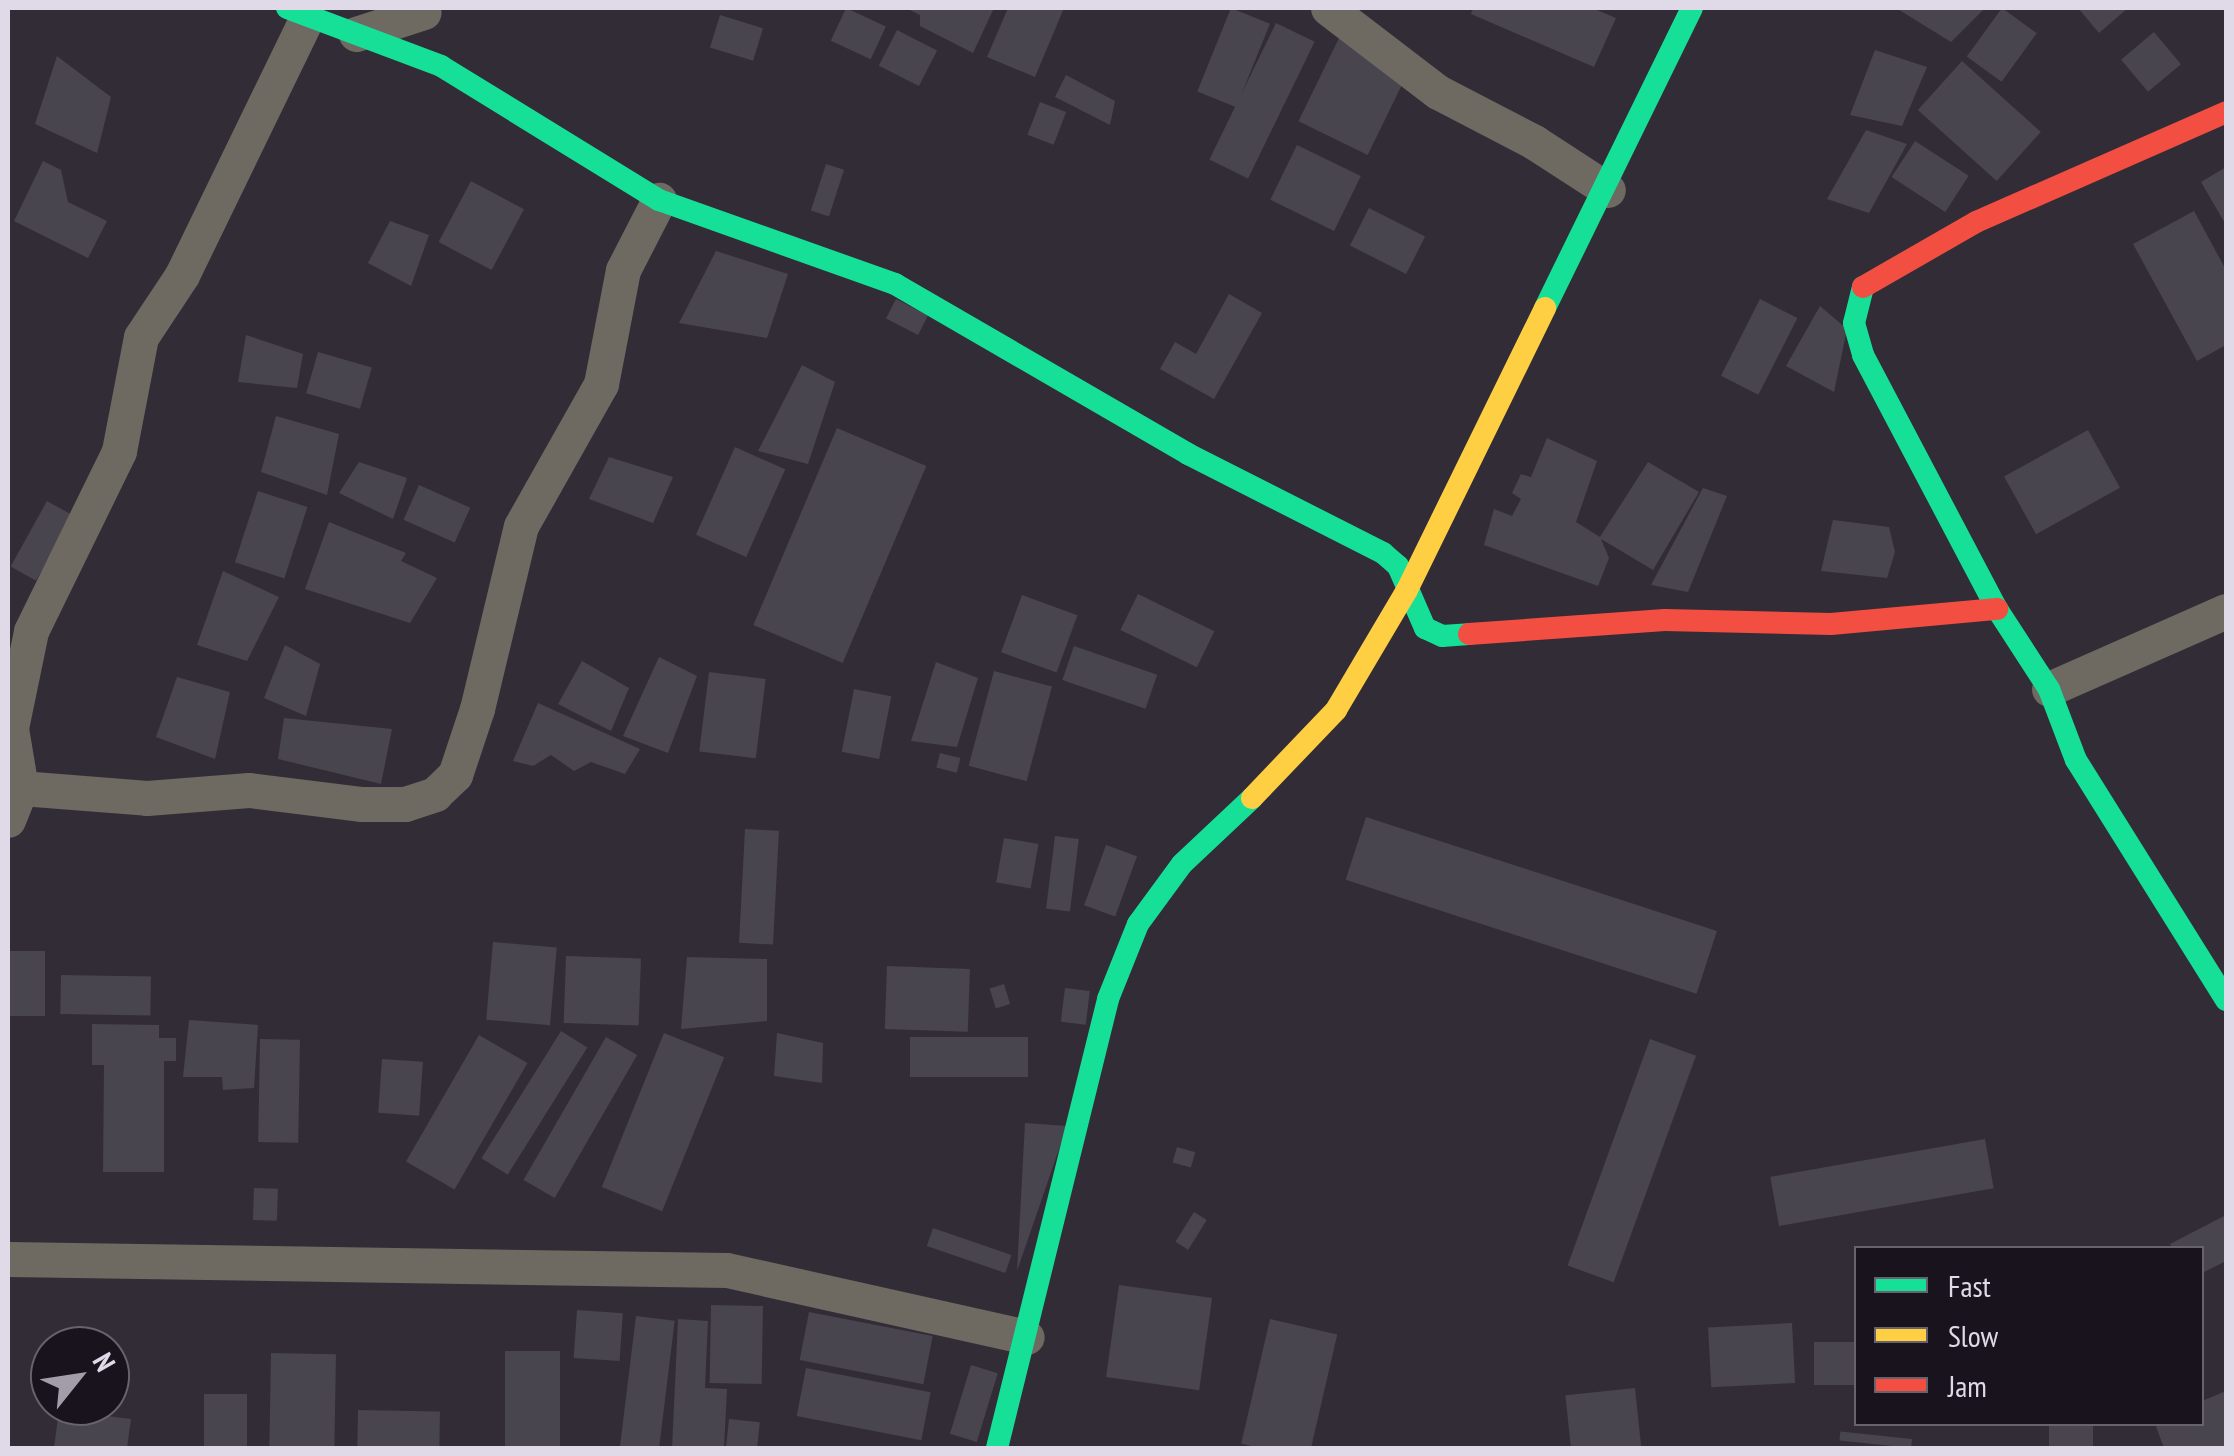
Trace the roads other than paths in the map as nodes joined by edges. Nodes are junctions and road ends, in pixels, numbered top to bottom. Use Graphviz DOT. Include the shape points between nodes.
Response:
graph roads {
  1 [pos="1328,8"];
  2 [pos="1692,8"];
  3 [pos="426,10"];
  4 [pos="297,12"];
  5 [pos="356,34"];
  6 [pos="442,66"];
  7 [pos="2226,112"];
  8 [pos="1608,190"];
  9 [pos="659,200"];
  10 [pos="1407,590"];
  11 [pos="1998,609"];
  12 [pos="2226,611"];
  13 [pos="2049,689"];
  14 [pos="14,804"];
  15 [pos="2226,1000"];
  16 [pos="8,1259"];
  17 [pos="1027,1336"];
  18 [pos="997,1448"];
  1 -- 8 [label="street" via="1438,92"];
  2 -- 8 [label="street"];
  3 -- 5 [label="street"];
  3 -- 6 [label="street"];
  4 -- 5 [label="street"];
  4 -- 14 [label="street" via="182,275 140,338 119,451 31,632 11,728"];
  5 -- 6 [label="street"];
  6 -- 9 [label="street"];
  7 -- 11 [label="street" via="1976,222 1873,276 1856,295 1854,323 1864,354"];
  8 -- 10 [label="street"];
  9 -- 10 [label="street" via="895,284 1188,454 1383,553 1398,566"];
  9 -- 14 [label="street" via="623,270 601,384 521,526 477,709 454,775 435,794 405,804 249,790"];
  10 -- 11 [label="street" via="1425,628 1442,636 1665,620 1830,624"];
  10 -- 17 [label="street" via="1336,710 1182,864 1138,924 1108,999"];
  11 -- 13 [label="street"];
  12 -- 13 [label="street"];
  13 -- 15 [label="street" via="2091,788"];
  16 -- 17 [label="street" via="727,1270"];
  17 -- 18 [label="street"];
}
